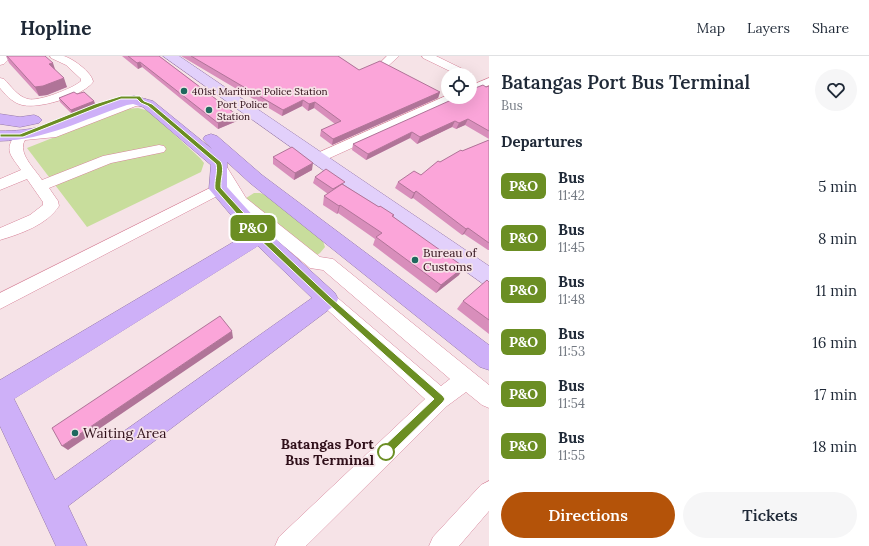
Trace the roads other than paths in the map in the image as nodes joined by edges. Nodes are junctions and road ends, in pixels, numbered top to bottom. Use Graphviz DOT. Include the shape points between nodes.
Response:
graph roads {
  1 [pos="7,56"];
  2 [pos="55,56"];
  3 [pos="170,56"];
  4 [pos="394,56"];
  5 [pos="427,56"];
  6 [pos="0,62"];
  7 [pos="384,64"];
  8 [pos="452,68"];
  9 [pos="0,81"];
  10 [pos="120,88"];
  11 [pos="12,95"];
  12 [pos="0,99"];
  13 [pos="93,102"];
  14 [pos="142,102"];
  15 [pos="441,103"];
  16 [pos="0,119"];
  17 [pos="0,136"];
  18 [pos="21,136"];
  19 [pos="159,148"];
  20 [pos="318,158"];
  21 [pos="30,172"];
  22 [pos="256,179"];
  23 [pos="0,185"];
  24 [pos="40,186"];
  25 [pos="224,187"];
  26 [pos="0,234"];
  27 [pos="260,236"];
  28 [pos="489,277"];
  29 [pos="327,299"];
  30 [pos="0,302"];
  31 [pos="489,359"];
  32 [pos="466,378"];
  33 [pos="0,394"];
  34 [pos="0,398"];
  35 [pos="489,398"];
  36 [pos="440,399"];
  37 [pos="489,493"];
  38 [pos="51,501"];
  39 [pos="70,545"];
  40 [pos="288,546"];
  41 [pos="442,546"];
  1 -- 6 [label="street"];
  2 -- 11 [label="street" via="70,63 87,78 87,82 83,86 38,102 27,103"];
  3 -- 20 [label="main road"];
  4 -- 7 [label="street"];
  5 -- 8 [label="street"];
  9 -- 11 [label="street"];
  10 -- 22 [label="highway" via="150,91"];
  11 -- 12 [label="street"];
  13 -- 14 [label="street" via="129,97 138,98"];
  13 -- 16 [label="highway" via="32,120 20,122"];
  13 -- 18 [label="street"];
  14 -- 18 [label="highway" via="125,101 50,129"];
  14 -- 25 [label="highway" via="150,105 219,163 217,181"];
  15 -- 20 [label="street"];
  17 -- 18 [label="highway"];
  18 -- 21 [label="street" via="16,144 16,150"];
  19 -- 24 [label="street" via="108,159"];
  20 -- 28 [label="main road"];
  21 -- 23 [label="street"];
  21 -- 24 [label="street"];
  22 -- 25 [label="highway"];
  22 -- 31 [label="highway"];
  24 -- 26 [label="street" via="50,201 49,210"];
  25 -- 27 [label="highway"];
  25 -- 30 [label="street"];
  25 -- 32 [label="street" via="316,263 326,264"];
  27 -- 29 [label="highway"];
  27 -- 33 [label="highway"];
  29 -- 36 [label="street"];
  29 -- 38 [label="highway"];
  32 -- 35 [label="street"];
  32 -- 36 [label="street"];
  34 -- 38 [label="highway"];
  36 -- 40 [label="street"];
  37 -- 41 [label="street"];
  38 -- 39 [label="highway"];
}
